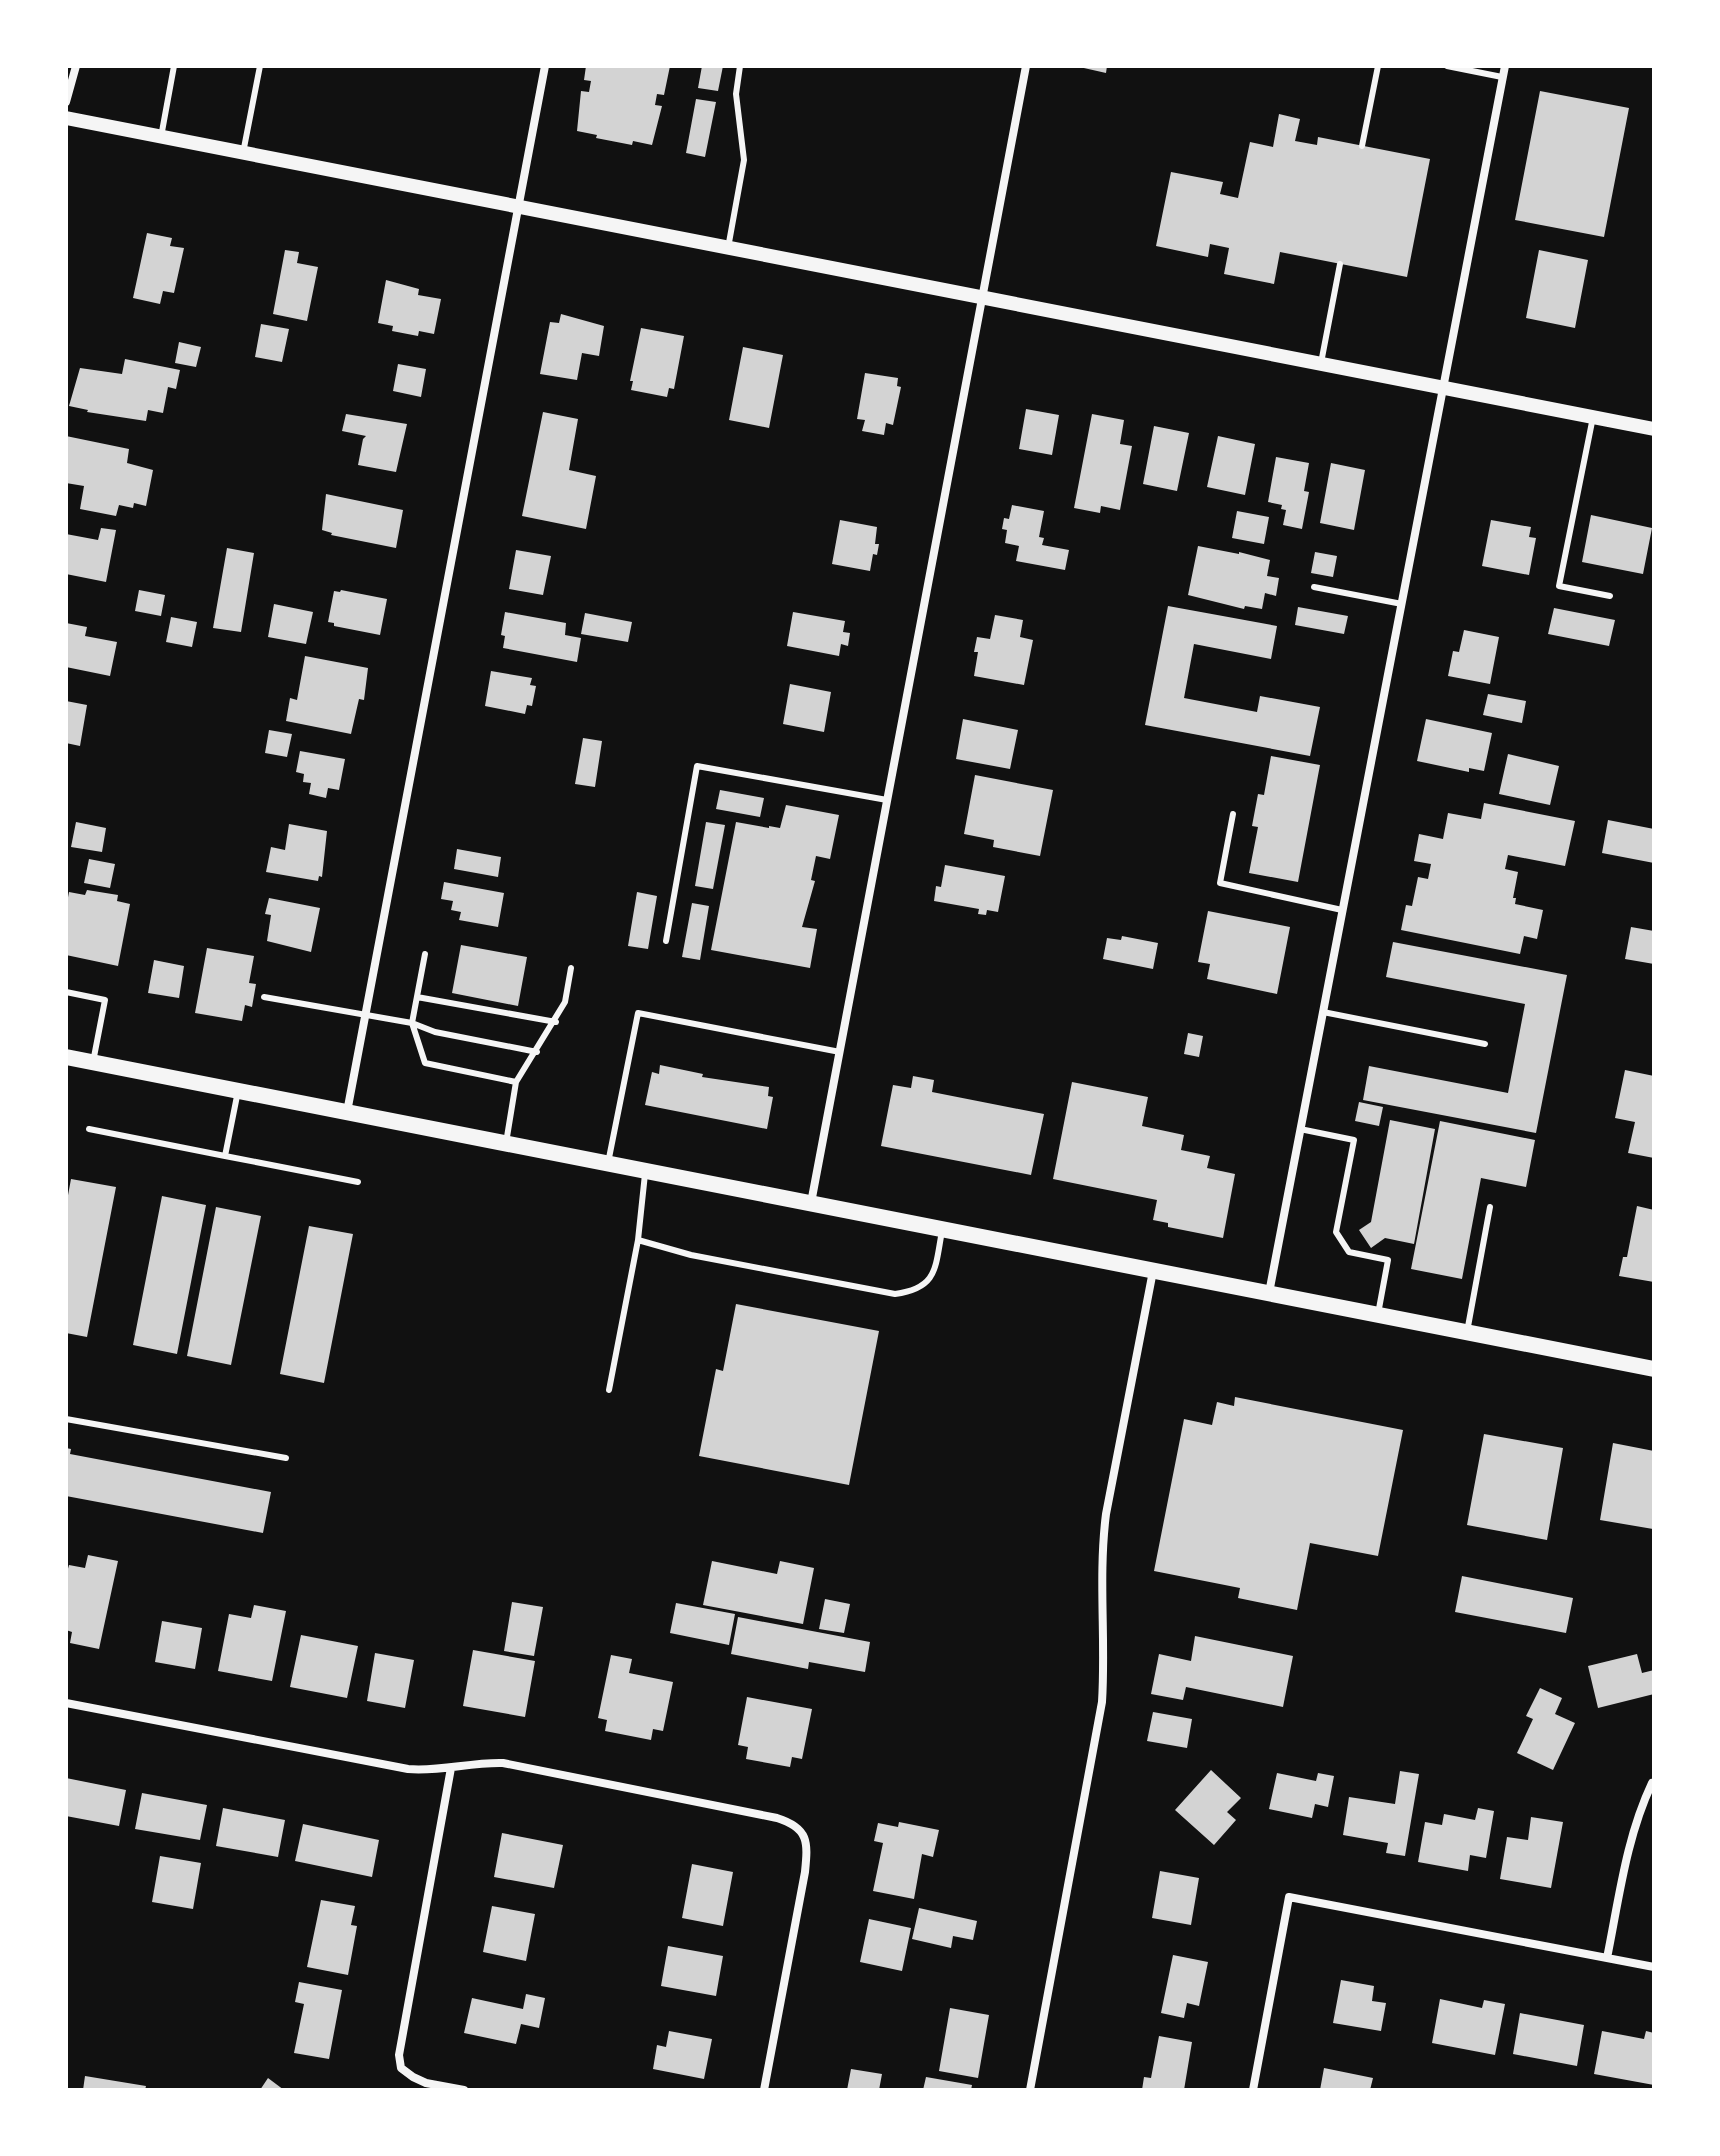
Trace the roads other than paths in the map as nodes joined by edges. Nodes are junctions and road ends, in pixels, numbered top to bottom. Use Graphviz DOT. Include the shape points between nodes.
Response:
graph roads {
  1 [pos="76,66"];
  2 [pos="174,66"];
  3 [pos="260,66"];
  4 [pos="545,66"];
  5 [pos="740,66"];
  6 [pos="1026,66"];
  7 [pos="1378,66"];
  8 [pos="1447,66"];
  9 [pos="1505,66"];
  10 [pos="1502,77"];
  11 [pos="66,102"];
  12 [pos="66,118"];
  13 [pos="161,137"];
  14 [pos="1362,146"];
  15 [pos="243,153"];
  16 [pos="518,207"];
  17 [pos="728,248"];
  18 [pos="1340,264"];
  19 [pos="982,298"];
  20 [pos="1321,364"];
  21 [pos="1443,387"];
  22 [pos="1593,417"];
  23 [pos="1654,429"];
  24 [pos="1314,587"];
  25 [pos="1610,596"];
  26 [pos="1402,604"];
  27 [pos="887,800"];
  28 [pos="1233,814"];
  29 [pos="1342,910"];
  30 [pos="666,941"];
  31 [pos="425,954"];
  32 [pos="571,968"];
  33 [pos="66,992"];
  34 [pos="264,997"];
  35 [pos="417,997"];
  36 [pos="1323,1012"];
  37 [pos="365,1016"];
  38 [pos="556,1022"];
  39 [pos="412,1023"];
  40 [pos="1485,1044"];
  41 [pos="537,1052"];
  42 [pos="840,1052"];
  43 [pos="66,1057"];
  44 [pos="93,1062"];
  45 [pos="516,1082"];
  46 [pos="238,1091"];
  47 [pos="347,1112"];
  48 [pos="89,1129"];
  49 [pos="1300,1129"];
  50 [pos="506,1143"];
  51 [pos="225,1156"];
  52 [pos="608,1163"];
  53 [pos="646,1171"];
  54 [pos="358,1182"];
  55 [pos="811,1203"];
  56 [pos="1490,1207"];
  57 [pos="943,1229"];
  58 [pos="638,1240"];
  59 [pos="1153,1270"];
  60 [pos="1269,1293"];
  61 [pos="1378,1314"];
  62 [pos="1467,1332"];
  63 [pos="1654,1369"];
  64 [pos="609,1390"];
  65 [pos="66,1419"];
  66 [pos="286,1458"];
  67 [pos="66,1703"];
  68 [pos="451,1768"];
  69 [pos="1652,1783"];
  70 [pos="1607,1958"];
  71 [pos="1654,1967"];
  72 [pos="464,2090"];
  73 [pos="764,2090"];
  74 [pos="1030,2090"];
  75 [pos="1253,2090"];
  1 -- 11 [label="street"];
  2 -- 13 [label="lane"];
  3 -- 15 [label="lane"];
  4 -- 16 [label="street"];
  5 -- 17 [label="lane" via="736,94 745,149"];
  6 -- 19 [label="street"];
  7 -- 14 [label="lane"];
  8 -- 10 [label="lane"];
  9 -- 10 [label="street"];
  10 -- 21 [label="street"];
  12 -- 13 [label="street"];
  13 -- 15 [label="street"];
  15 -- 16 [label="street"];
  16 -- 17 [label="street"];
  16 -- 37 [label="street"];
  17 -- 19 [label="street"];
  18 -- 20 [label="lane"];
  19 -- 20 [label="street"];
  19 -- 27 [label="street"];
  20 -- 21 [label="street"];
  21 -- 22 [label="street"];
  21 -- 26 [label="street"];
  22 -- 23 [label="street"];
  22 -- 25 [label="lane" via="1559,586"];
  24 -- 26 [label="lane"];
  26 -- 29 [label="street"];
  27 -- 30 [label="lane" via="697,766"];
  27 -- 42 [label="street"];
  28 -- 29 [label="lane" via="1220,883"];
  29 -- 36 [label="street"];
  31 -- 35 [label="lane"];
  32 -- 38 [label="lane"];
  33 -- 44 [label="lane" via="105,1000"];
  34 -- 37 [label="lane"];
  35 -- 38 [label="lane"];
  35 -- 39 [label="lane"];
  36 -- 40 [label="lane"];
  36 -- 49 [label="street"];
  37 -- 39 [label="lane"];
  37 -- 47 [label="street"];
  38 -- 41 [label="lane"];
  39 -- 41 [label="lane"];
  39 -- 45 [label="lane" via="425,1063"];
  41 -- 45 [label="lane"];
  42 -- 52 [label="lane" via="638,1013"];
  42 -- 55 [label="street"];
  43 -- 44 [label="main road"];
  44 -- 46 [label="main road"];
  45 -- 50 [label="lane"];
  46 -- 47 [label="main road"];
  46 -- 51 [label="lane"];
  47 -- 50 [label="main road"];
  48 -- 51 [label="lane"];
  49 -- 60 [label="street"];
  49 -- 61 [label="lane" via="1354,1140 1336,1232 1349,1252 1388,1260"];
  50 -- 52 [label="main road"];
  51 -- 54 [label="lane"];
  52 -- 53 [label="main road"];
  53 -- 55 [label="main road"];
  53 -- 58 [label="lane"];
  55 -- 57 [label="main road"];
  56 -- 62 [label="lane"];
  57 -- 58 [label="lane" via="928,1283 895,1294"];
  57 -- 59 [label="main road"];
  58 -- 64 [label="lane"];
  59 -- 60 [label="main road"];
  59 -- 74 [label="street" via="1101,1553 1100,1715"];
  60 -- 61 [label="main road"];
  61 -- 62 [label="main road"];
  62 -- 63 [label="main road"];
  65 -- 66 [label="lane"];
  67 -- 68 [label="street" via="408,1769"];
  68 -- 72 [label="street" via="401,2040 401,2068 426,2083"];
  68 -- 73 [label="street" via="503,1763 777,1818 803,1832 805,1872"];
  69 -- 70 [label="street" via="1630,1842"];
  70 -- 71 [label="street"];
  70 -- 75 [label="street" via="1289,1897"];
}
